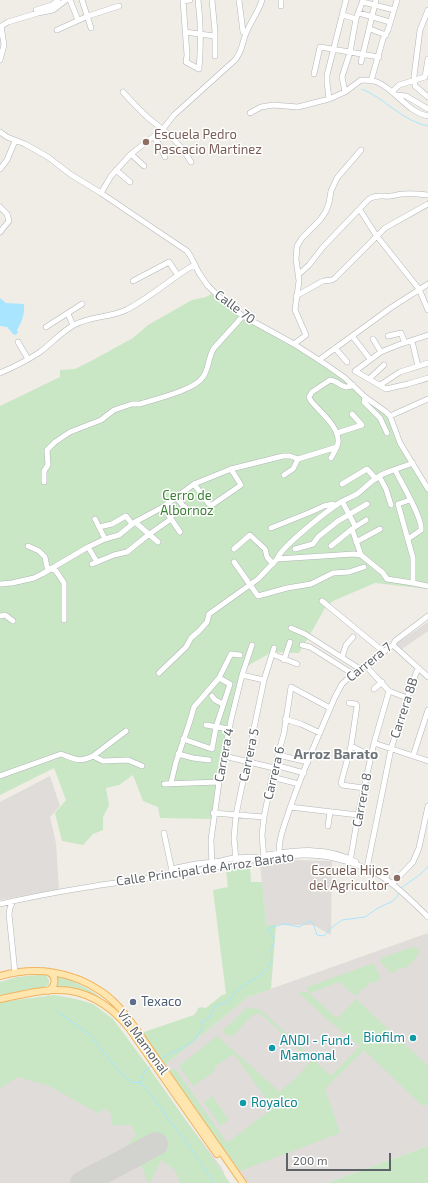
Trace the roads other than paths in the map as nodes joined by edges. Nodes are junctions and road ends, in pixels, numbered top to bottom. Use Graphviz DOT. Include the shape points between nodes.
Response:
graph roads {
  1 [pos="58,0"];
  2 [pos="66,0"];
  3 [pos="70,0"];
  4 [pos="82,0"];
  5 [pos="183,0"];
  6 [pos="190,0"];
  7 [pos="198,0"];
  8 [pos="212,0"];
  9 [pos="239,0"];
  10 [pos="262,0"];
  11 [pos="281,0"];
  12 [pos="346,0"];
  13 [pos="397,0"];
  14 [pos="363,1"];
  15 [pos="376,2"];
  16 [pos="119,6"];
  17 [pos="282,6"];
  18 [pos="394,10"];
  19 [pos="428,10"];
  20 [pos="359,13"];
  21 [pos="343,15"];
  22 [pos="88,16"];
  23 [pos="372,17"];
  24 [pos="356,19"];
  25 [pos="426,19"];
  26 [pos="78,20"];
  27 [pos="8,22"];
  28 [pos="390,22"];
  29 [pos="1,27"];
  30 [pos="91,28"];
  31 [pos="370,29"];
  32 [pos="57,30"];
  33 [pos="185,32"];
  34 [pos="246,33"];
  35 [pos="200,34"];
  36 [pos="386,35"];
  37 [pos="214,36"];
  38 [pos="335,49"];
  39 [pos="350,52"];
  40 [pos="364,54"];
  41 [pos="215,56"];
  42 [pos="378,57"];
  43 [pos="428,59"];
  44 [pos="0,60"];
  45 [pos="361,62"];
  46 [pos="314,74"];
  47 [pos="415,80"];
  48 [pos="371,81"];
  49 [pos="123,92"];
  50 [pos="344,92"];
  51 [pos="394,94"];
  52 [pos="428,97"];
  53 [pos="329,99"];
  54 [pos="428,109"];
  55 [pos="250,113"];
  56 [pos="428,116"];
  57 [pos="163,129"];
  58 [pos="0,132"];
  59 [pos="154,137"];
  60 [pos="15,141"];
  61 [pos="361,150"];
  62 [pos="131,154"];
  63 [pos="165,157"];
  64 [pos="191,162"];
  65 [pos="144,166"];
  66 [pos="0,169"];
  67 [pos="116,170"];
  68 [pos="130,182"];
  69 [pos="101,193"];
  70 [pos="428,195"];
  71 [pos="428,204"];
  72 [pos="0,207"];
  73 [pos="360,210"];
  74 [pos="0,232"];
  75 [pos="376,235"];
  76 [pos="194,264"];
  77 [pos="177,274"];
  78 [pos="298,274"];
  79 [pos="133,281"];
  80 [pos="428,284"];
  81 [pos="419,289"];
  82 [pos="296,296"];
  83 [pos="82,304"];
  84 [pos="426,304"];
  85 [pos="428,310"];
  86 [pos="68,314"];
  87 [pos="243,316"];
  88 [pos="73,325"];
  89 [pos="46,327"];
  90 [pos="428,335"];
  91 [pos="388,336"];
  92 [pos="353,337"];
  93 [pos="373,339"];
  94 [pos="412,341"];
  95 [pos="18,342"];
  96 [pos="405,343"];
  97 [pos="294,344"];
  98 [pos="335,348"];
  99 [pos="381,352"];
  100 [pos="28,359"];
  101 [pos="370,359"];
  102 [pos="319,360"];
  103 [pos="347,362"];
  104 [pos="428,363"];
  105 [pos="384,365"];
  106 [pos="418,366"];
  107 [pos="0,374"];
  108 [pos="428,378"];
  109 [pos="369,379"];
  110 [pos="352,385"];
  111 [pos="380,385"];
  112 [pos="365,397"];
  113 [pos="428,399"];
  114 [pos="428,403"];
  115 [pos="416,404"];
  116 [pos="352,414"];
  117 [pos="390,416"];
  118 [pos="336,433"];
  119 [pos="387,433"];
  120 [pos="337,447"];
  121 [pos="331,458"];
  122 [pos="298,459"];
  123 [pos="413,463"];
  124 [pos="232,469"];
  125 [pos="395,470"];
  126 [pos="284,475"];
  127 [pos="378,478"];
  128 [pos="44,482"];
  129 [pos="194,484"];
  130 [pos="342,484"];
  131 [pos="428,489"];
  132 [pos="176,497"];
  133 [pos="410,500"];
  134 [pos="342,501"];
  135 [pos="367,504"];
  136 [pos="391,505"];
  137 [pos="335,506"];
  138 [pos="163,507"];
  139 [pos="185,507"];
  140 [pos="189,513"];
  141 [pos="350,514"];
  142 [pos="171,518"];
  143 [pos="95,519"];
  144 [pos="366,520"];
  145 [pos="133,523"];
  146 [pos="99,527"];
  147 [pos="354,527"];
  148 [pos="271,528"];
  149 [pos="380,530"];
  150 [pos="180,532"];
  151 [pos="148,535"];
  152 [pos="106,539"];
  153 [pos="408,539"];
  154 [pos="158,542"];
  155 [pos="356,542"];
  156 [pos="291,543"];
  157 [pos="28,546"];
  158 [pos="331,546"];
  159 [pos="88,547"];
  160 [pos="234,549"];
  161 [pos="295,549"];
  162 [pos="361,555"];
  163 [pos="297,558"];
  164 [pos="278,559"];
  165 [pos="234,562"];
  166 [pos="273,564"];
  167 [pos="364,567"];
  168 [pos="51,569"];
  169 [pos="413,583"];
  170 [pos="0,584"];
  171 [pos="250,586"];
  172 [pos="428,586"];
  173 [pos="322,601"];
  174 [pos="0,616"];
  175 [pos="428,616"];
  176 [pos="64,620"];
  177 [pos="13,621"];
  178 [pos="291,628"];
  179 [pos="352,637"];
  180 [pos="290,642"];
  181 [pos="252,645"];
  182 [pos="302,645"];
  183 [pos="393,645"];
  184 [pos="274,648"];
  185 [pos="384,652"];
  186 [pos="272,654"];
  187 [pos="240,655"];
  188 [pos="342,657"];
  189 [pos="284,660"];
  190 [pos="297,664"];
  191 [pos="365,665"];
  192 [pos="419,668"];
  193 [pos="360,669"];
  194 [pos="159,673"];
  195 [pos="353,674"];
  196 [pos="242,675"];
  197 [pos="428,677"];
  198 [pos="219,678"];
  199 [pos="264,680"];
  200 [pos="382,682"];
  201 [pos="202,687"];
  202 [pos="374,689"];
  203 [pos="207,691"];
  204 [pos="389,691"];
  205 [pos="212,696"];
  206 [pos="407,698"];
  207 [pos="348,703"];
  208 [pos="223,704"];
  209 [pos="330,708"];
  210 [pos="428,710"];
  211 [pos="285,719"];
  212 [pos="206,725"];
  213 [pos="216,727"];
  214 [pos="229,729"];
  215 [pos="126,731"];
  216 [pos="320,733"];
  217 [pos="183,739"];
  218 [pos="374,743"];
  219 [pos="350,746"];
  220 [pos="391,749"];
  221 [pos="178,754"];
  222 [pos="278,754"];
  223 [pos="93,756"];
  224 [pos="224,756"];
  225 [pos="371,756"];
  226 [pos="413,756"];
  227 [pos="209,760"];
  228 [pos="428,761"];
  229 [pos="247,762"];
  230 [pos="308,762"];
  231 [pos="142,766"];
  232 [pos="275,766"];
  233 [pos="304,772"];
  234 [pos="0,776"];
  235 [pos="272,777"];
  236 [pos="219,782"];
  237 [pos="171,783"];
  238 [pos="164,784"];
  239 [pos="299,784"];
  240 [pos="364,788"];
  241 [pos="428,806"];
  242 [pos="290,807"];
  243 [pos="330,812"];
  244 [pos="214,813"];
  245 [pos="236,815"];
  246 [pos="358,815"];
  247 [pos="264,817"];
  248 [pos="212,825"];
  249 [pos="206,826"];
  250 [pos="328,826"];
  251 [pos="164,833"];
  252 [pos="279,854"];
  253 [pos="264,857"];
  254 [pos="212,861"];
  255 [pos="236,861"];
  256 [pos="350,861"];
  257 [pos="212,867"];
  258 [pos="368,868"];
  259 [pos="172,872"];
  260 [pos="387,876"];
  261 [pos="392,884"];
  262 [pos="13,901"];
  263 [pos="0,904"];
  264 [pos="428,917"];
  265 [pos="49,972"];
  266 [pos="15,973"];
  267 [pos="0,976"];
  268 [pos="46,991"];
  269 [pos="0,999"];
  270 [pos="238,1183"];
  271 [pos="243,1183"];
  1 -- 27 [label="street" via="52,5 13,17"];
  2 -- 27 [label="street" via="53,10"];
  3 -- 26 [label="street"];
  4 -- 22 [label="street"];
  5 -- 6 [label="street"];
  5 -- 33 [label="street"];
  7 -- 35 [label="street"];
  8 -- 37 [label="street"];
  9 -- 34 [label="street" via="243,32"];
  10 -- 34 [label="street" via="259,11"];
  11 -- 17 [label="street"];
  12 -- 21 [label="street"];
  13 -- 18 [label="street"];
  14 -- 15 [label="street"];
  14 -- 20 [label="street"];
  15 -- 18 [label="street"];
  15 -- 23 [label="street"];
  16 -- 22 [label="street"];
  18 -- 28 [label="street"];
  19 -- 25 [label="street"];
  20 -- 23 [label="street"];
  20 -- 24 [label="street"];
  21 -- 24 [label="street"];
  21 -- 38 [label="street"];
  22 -- 26 [label="street"];
  22 -- 30 [label="street"];
  23 -- 28 [label="street"];
  23 -- 31 [label="street"];
  24 -- 39 [label="street"];
  25 -- 47 [label="street" via="420,30"];
  26 -- 32 [label="street"];
  27 -- 29 [label="street"];
  28 -- 36 [label="street"];
  29 -- 44 [label="street" via="4,45"];
  31 -- 36 [label="street"];
  31 -- 40 [label="street"];
  33 -- 35 [label="street"];
  33 -- 35 [label="street" via="186,62 199,69"];
  34 -- 57 [label="street" via="242,50 235,60 174,115"];
  35 -- 37 [label="street"];
  36 -- 42 [label="street"];
  37 -- 41 [label="street"];
  38 -- 39 [label="street"];
  38 -- 46 [label="street" via="320,47"];
  38 -- 53 [label="street" via="327,82"];
  39 -- 40 [label="street"];
  39 -- 50 [label="street" via="342,77"];
  40 -- 42 [label="street"];
  40 -- 45 [label="street"];
  42 -- 48 [label="street"];
  43 -- 47 [label="street" via="425,77"];
  47 -- 51 [label="street" via="399,85"];
  47 -- 52 [label="street" via="415,86"];
  48 -- 50 [label="street" via="361,80"];
  48 -- 51 [label="street"];
  49 -- 57 [label="street"];
  50 -- 53 [label="street"];
  51 -- 54 [label="street" via="406,96"];
  51 -- 56 [label="street" via="416,111"];
  53 -- 55 [label="street" via="298,107 261,107"];
  57 -- 59 [label="street"];
  57 -- 64 [label="street" via="181,146"];
  58 -- 60 [label="street, Calle 70"];
  59 -- 62 [label="street"];
  59 -- 63 [label="street"];
  60 -- 66 [label="street"];
  60 -- 69 [label="street, Calle 70" via="48,157"];
  61 -- 78 [label="street" via="338,178 323,215 299,243 296,254"];
  62 -- 65 [label="street"];
  62 -- 67 [label="street"];
  67 -- 68 [label="street"];
  67 -- 69 [label="street"];
  69 -- 76 [label="street, Calle 70" via="187,251"];
  70 -- 73 [label="street" via="378,195"];
  71 -- 75 [label="street"];
  72 -- 74 [label="street" via="10,221"];
  73 -- 75 [label="street"];
  73 -- 78 [label="street"];
  75 -- 81 [label="street"];
  75 -- 82 [label="street" via="335,278"];
  76 -- 77 [label="street"];
  76 -- 87 [label="street, Calle 70" via="216,294"];
  77 -- 79 [label="street" via="169,262"];
  77 -- 88 [label="street" via="127,309"];
  78 -- 82 [label="street"];
  80 -- 81 [label="street"];
  81 -- 84 [label="street"];
  81 -- 92 [label="street"];
  82 -- 97 [label="street" via="295,310 306,334"];
  83 -- 86 [label="street"];
  84 -- 85 [label="street"];
  86 -- 88 [label="street"];
  86 -- 89 [label="street"];
  87 -- 97 [label="street, Calle 70"];
  87 -- 128 [label="street" via="214,348 203,377 194,385 140,404 114,410 101,420 70,432 52,444 47,450 48,465 44,471"];
  88 -- 100 [label="street"];
  90 -- 94 [label="street"];
  91 -- 96 [label="street" via="401,333"];
  92 -- 98 [label="street"];
  92 -- 101 [label="street"];
  93 -- 99 [label="street"];
  94 -- 96 [label="street"];
  94 -- 106 [label="street"];
  95 -- 100 [label="street"];
  96 -- 99 [label="street"];
  97 -- 102 [label="street, Calle 70"];
  98 -- 102 [label="street"];
  98 -- 103 [label="street"];
  99 -- 101 [label="street"];
  100 -- 107 [label="street"];
  101 -- 109 [label="street" via="355,371"];
  102 -- 110 [label="street, Calle 70"];
  104 -- 106 [label="street"];
  105 -- 109 [label="street"];
  106 -- 111 [label="street" via="398,373"];
  108 -- 111 [label="street" via="390,388"];
  109 -- 111 [label="street"];
  110 -- 112 [label="street, Calle 70"];
  110 -- 118 [label="street" via="344,387 330,380 312,392 310,397"];
  112 -- 117 [label="street, Calle 70"];
  112 -- 119 [label="street" via="364,402 380,418"];
  113 -- 115 [label="street"];
  114 -- 115 [label="street"];
  115 -- 117 [label="street"];
  116 -- 118 [label="street" via="362,425"];
  117 -- 123 [label="street" via="400,443"];
  118 -- 120 [label="street"];
  120 -- 121 [label="street"];
  120 -- 122 [label="street"];
  122 -- 124 [label="street" via="283,456"];
  122 -- 126 [label="street" via="293,469"];
  123 -- 125 [label="street"];
  123 -- 131 [label="street"];
  124 -- 129 [label="street"];
  124 -- 129 [label="street" via="242,485 212,505"];
  125 -- 127 [label="street"];
  125 -- 133 [label="street"];
  127 -- 130 [label="street" via="367,469"];
  127 -- 134 [label="street" via="355,496"];
  127 -- 136 [label="street" via="386,489"];
  129 -- 132 [label="street"];
  132 -- 138 [label="street"];
  132 -- 139 [label="street"];
  133 -- 153 [label="street" via="422,526 421,530"];
  133 -- 153 [label="street" via="398,504"];
  134 -- 137 [label="street"];
  134 -- 141 [label="street"];
  135 -- 141 [label="street"];
  137 -- 148 [label="street" via="324,506"];
  137 -- 156 [label="street"];
  138 -- 142 [label="street"];
  138 -- 145 [label="street"];
  139 -- 140 [label="street"];
  139 -- 142 [label="street"];
  141 -- 147 [label="street"];
  141 -- 161 [label="street" via="318,537 313,544"];
  142 -- 150 [label="street"];
  142 -- 151 [label="street"];
  143 -- 146 [label="street"];
  144 -- 147 [label="street"];
  145 -- 146 [label="street" via="126,516 112,524"];
  145 -- 151 [label="street"];
  145 -- 152 [label="street" via="119,535"];
  146 -- 152 [label="street"];
  147 -- 155 [label="street"];
  147 -- 158 [label="street"];
  149 -- 155 [label="street"];
  151 -- 154 [label="street"];
  151 -- 159 [label="street" via="127,552 94,563"];
  152 -- 159 [label="street"];
  153 -- 169 [label="street" via="413,564"];
  155 -- 162 [label="street"];
  156 -- 161 [label="street"];
  156 -- 164 [label="street"];
  157 -- 168 [label="street" via="45,557 47,566"];
  159 -- 168 [label="street"];
  160 -- 166 [label="street" via="250,535 265,549"];
  161 -- 163 [label="street"];
  162 -- 163 [label="street"];
  162 -- 169 [label="street" via="388,580"];
  163 -- 164 [label="street"];
  164 -- 166 [label="street"];
  165 -- 171 [label="street"];
  166 -- 171 [label="street"];
  167 -- 171 [label="street" via="349,572 333,573 311,584 261,596 255,594"];
  168 -- 170 [label="street" via="34,578"];
  168 -- 176 [label="street" via="56,571 64,583"];
  169 -- 172 [label="street"];
  171 -- 194 [label="street" via="209,614 207,622 199,632"];
  173 -- 185 [label="street"];
  174 -- 177 [label="street"];
  175 -- 183 [label="street, Carrera 7"];
  178 -- 188 [label="street"];
  179 -- 188 [label="street"];
  180 -- 189 [label="street"];
  181 -- 196 [label="street, Carrera 4"];
  182 -- 195 [label="street" via="310,647"];
  183 -- 185 [label="street, Carrera 7"];
  183 -- 192 [label="street"];
  184 -- 186 [label="street, Carrera 5"];
  185 -- 191 [label="street, Carrera 7"];
  186 -- 189 [label="street"];
  186 -- 199 [label="street, Carrera 5"];
  187 -- 198 [label="street" via="231,654"];
  188 -- 193 [label="street"];
  189 -- 190 [label="street"];
  191 -- 193 [label="street, Carrera 7"];
  191 -- 200 [label="street"];
  192 -- 197 [label="street"];
  192 -- 206 [label="street, Carrera 8B"];
  193 -- 195 [label="street, Carrera 7"];
  195 -- 209 [label="street, Carrera 7" via="342,684"];
  196 -- 199 [label="street"];
  196 -- 214 [label="street, Carrera 4"];
  198 -- 203 [label="street"];
  198 -- 208 [label="street" via="230,684"];
  199 -- 229 [label="street, Carrera 5"];
  200 -- 202 [label="street"];
  200 -- 204 [label="street"];
  201 -- 203 [label="street"];
  203 -- 217 [label="street" via="194,707"];
  204 -- 206 [label="street"];
  204 -- 218 [label="street, Carrera 8"];
  205 -- 208 [label="street"];
  206 -- 220 [label="street, Carrera 8B"];
  207 -- 219 [label="street" via="358,706"];
  208 -- 213 [label="street"];
  209 -- 211 [label="street, Carrera 6" via="291,687"];
  209 -- 216 [label="street, Carrera 7"];
  210 -- 226 [label="street, Carrera 8B"];
  211 -- 216 [label="street"];
  211 -- 222 [label="street, Carrera 6"];
  212 -- 213 [label="street"];
  213 -- 214 [label="street"];
  213 -- 217 [label="street" via="212,749"];
  214 -- 224 [label="street, Carrera 4"];
  215 -- 223 [label="street"];
  216 -- 230 [label="street, Carrera 7"];
  217 -- 221 [label="street"];
  218 -- 220 [label="street"];
  218 -- 225 [label="street, Carrera 8"];
  219 -- 225 [label="street"];
  219 -- 240 [label="street" via="341,783"];
  220 -- 226 [label="street"];
  220 -- 258 [label="street, Carrera 8B"];
  221 -- 227 [label="street"];
  221 -- 237 [label="street"];
  222 -- 230 [label="street"];
  222 -- 232 [label="street, Carrera 6"];
  223 -- 231 [label="street" via="103,761 128,760"];
  223 -- 234 [label="street" via="79,760 61,754"];
  224 -- 229 [label="street"];
  224 -- 236 [label="street, Carrera 4"];
  225 -- 240 [label="street, Carrera 8"];
  226 -- 228 [label="street"];
  229 -- 232 [label="street"];
  229 -- 245 [label="street, Carrera 5"];
  230 -- 233 [label="street, Carrera 7"];
  232 -- 233 [label="street"];
  232 -- 235 [label="street, Carrera 6"];
  233 -- 239 [label="street, Carrera 7"];
  235 -- 239 [label="street"];
  235 -- 247 [label="street, Carrera 6"];
  236 -- 237 [label="street"];
  236 -- 244 [label="street, Carrera 4"];
  237 -- 238 [label="street"];
  239 -- 242 [label="street, Carrera 7"];
  240 -- 246 [label="street, Carrera 8"];
  241 -- 261 [label="street" via="419,848 413,862"];
  242 -- 243 [label="street"];
  242 -- 252 [label="street, Carrera 7" via="281,836"];
  243 -- 246 [label="street"];
  243 -- 250 [label="street"];
  244 -- 245 [label="street"];
  244 -- 248 [label="street, Carrera 4"];
  245 -- 247 [label="street"];
  245 -- 255 [label="street, Carrera 5"];
  246 -- 256 [label="street, Carrera 8"];
  247 -- 253 [label="street, Carrera 6"];
  248 -- 249 [label="street"];
  248 -- 254 [label="street, Carrera 4"];
  251 -- 259 [label="street"];
  252 -- 253 [label="street, Calle Principal de Arroz Barato"];
  252 -- 256 [label="street, Calle Principal de Arroz Barato" via="321,856"];
  253 -- 255 [label="street, Calle Principal de Arroz Barato"];
  254 -- 255 [label="street" via="233,858"];
  254 -- 257 [label="street, Carrera 4"];
  254 -- 259 [label="street"];
  255 -- 257 [label="street, Calle Principal de Arroz Barato"];
  256 -- 258 [label="street, Calle Principal de Arroz Barato"];
  257 -- 259 [label="street, Calle Principal de Arroz Barato"];
  258 -- 260 [label="street"];
  258 -- 261 [label="street, Calle Principal de Arroz Barato"];
  259 -- 262 [label="street, Calle Principal de Arroz Barato"];
  261 -- 264 [label="street, Calle Principal de Arroz Barato"];
  262 -- 263 [label="street, Calle Principal de Arroz Barato"];
  262 -- 266 [label="street" via="9,914"];
  265 -- 266 [label="main road, Vía Mamonal"];
  265 -- 268 [label="main road" via="54,976 55,982 52,988"];
  265 -- 271 [label="main road, Vía Mamonal" via="86,982 114,1003"];
  266 -- 267 [label="main road, Vía Mamonal"];
  268 -- 269 [label="main road, Vía Mamonal"];
  268 -- 270 [label="main road, Vía Mamonal" via="82,994 106,1005 115,1013 129,1028"];
}
